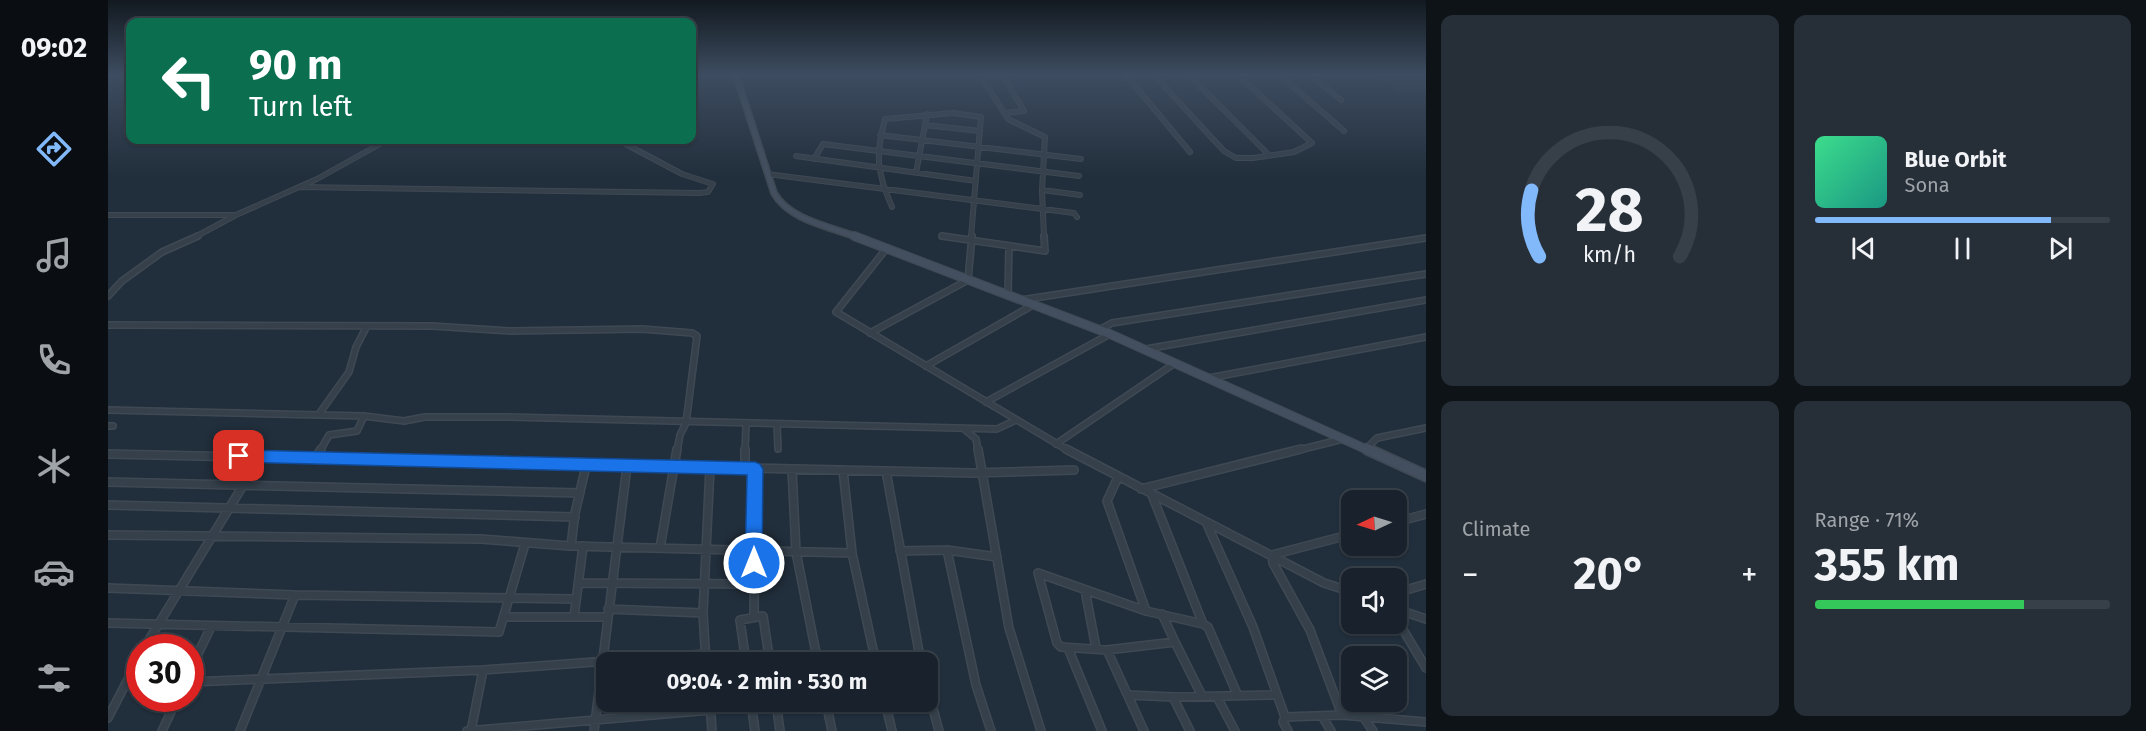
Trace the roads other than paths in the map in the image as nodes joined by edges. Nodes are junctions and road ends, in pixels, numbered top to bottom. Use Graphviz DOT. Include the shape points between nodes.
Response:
graph roads {
  1 [pos="747,109"];
  2 [pos="1002,109"];
  3 [pos="1023,109"];
  4 [pos="1154,109"];
  5 [pos="1185,109"];
  6 [pos="1223,109"];
  7 [pos="1275,109"];
  8 [pos="1319,109"];
  9 [pos="1005,113"];
  10 [pos="927,114"];
  11 [pos="925,125"];
  12 [pos="980,131"];
  13 [pos="1344,131"];
  14 [pos="880,135"];
  15 [pos="922,140"];
  16 [pos="380,144"];
  17 [pos="626,144"];
  18 [pos="979,147"];
  19 [pos="876,150"];
  20 [pos="1190,152"];
  21 [pos="1043,155"];
  22 [pos="1269,155"];
  23 [pos="796,156"];
  24 [pos="919,156"];
  25 [pos="814,159"];
  26 [pos="1081,159"];
  27 [pos="978,163"];
  28 [pos="878,167"];
  29 [pos="1044,172"];
  30 [pos="916,173"];
  31 [pos="768,174"];
  32 [pos="1079,176"];
  33 [pos="976,181"];
  34 [pos="299,187"];
  35 [pos="883,188"];
  36 [pos="1042,190"];
  37 [pos="1080,195"];
  38 [pos="975,200"];
  39 [pos="892,207"];
  40 [pos="1043,209"];
  41 [pos="108,215"];
  42 [pos="236,215"];
  43 [pos="1077,217"];
  44 [pos="942,236"];
  45 [pos="1426,238"];
  46 [pos="972,240"];
  47 [pos="1009,246"];
  48 [pos="886,249"];
  49 [pos="1426,274"];
  50 [pos="968,280"];
  51 [pos="1008,295"];
  52 [pos="108,296"];
  53 [pos="1020,300"];
  54 [pos="1426,300"];
  55 [pos="1034,305"];
  56 [pos="108,325"];
  57 [pos="367,326"];
  58 [pos="1099,330"];
  59 [pos="870,333"];
  60 [pos="1110,334"];
  61 [pos="1426,337"];
  62 [pos="1144,349"];
  63 [pos="1175,363"];
  64 [pos="926,366"];
  65 [pos="1209,378"];
  66 [pos="986,402"];
  67 [pos="108,410"];
  68 [pos="319,414"];
  69 [pos="364,416"];
  70 [pos="1016,420"];
  71 [pos="686,423"];
  72 [pos="746,425"];
  73 [pos="777,425"];
  74 [pos="1426,428"];
  75 [pos="964,429"];
  76 [pos="1343,439"];
  77 [pos="1056,444"];
  78 [pos="778,449"];
  79 [pos="1366,449"];
  80 [pos="108,454"];
  81 [pos="261,456"];
  82 [pos="316,458"];
  83 [pos="586,466"];
  84 [pos="627,466"];
  85 [pos="673,467"];
  86 [pos="710,468"];
  87 [pos="745,468"];
  88 [pos="755,469"];
  89 [pos="792,469"];
  90 [pos="843,470"];
  91 [pos="1074,470"];
  92 [pos="886,471"];
  93 [pos="982,473"];
  94 [pos="1426,476"];
  95 [pos="1118,477"];
  96 [pos="108,482"];
  97 [pos="243,486"];
  98 [pos="1141,489"];
  99 [pos="580,493"];
  100 [pos="1152,495"];
  101 [pos="108,505"];
  102 [pos="228,509"];
  103 [pos="1426,514"];
  104 [pos="575,517"];
  105 [pos="1407,519"];
  106 [pos="1206,522"];
  107 [pos="108,535"];
  108 [pos="212,535"];
  109 [pos="1341,537"];
  110 [pos="525,544"];
  111 [pos="571,546"];
  112 [pos="583,546"];
  113 [pos="617,548"];
  114 [pos="660,548"];
  115 [pos="707,548"];
  116 [pos="754,549"];
  117 [pos="946,550"];
  118 [pos="900,551"];
  119 [pos="796,552"];
  120 [pos="852,554"];
  121 [pos="1272,555"];
  122 [pos="997,557"];
  123 [pos="579,583"];
  124 [pos="612,584"];
  125 [pos="706,584"];
  126 [pos="753,584"];
  127 [pos="1426,584"];
  128 [pos="108,588"];
  129 [pos="1341,588"];
  130 [pos="1085,590"];
  131 [pos="1407,590"];
  132 [pos="176,591"];
  133 [pos="295,595"];
  134 [pos="508,599"];
  135 [pos="575,599"];
  136 [pos="608,609"];
  137 [pos="1146,611"];
  138 [pos="704,613"];
  139 [pos="1407,613"];
  140 [pos="1162,614"];
  141 [pos="504,617"];
  142 [pos="574,617"];
  143 [pos="607,617"];
  144 [pos="754,617"];
  145 [pos="1426,619"];
  146 [pos="108,624"];
  147 [pos="1203,624"];
  148 [pos="156,625"];
  149 [pos="211,627"];
  150 [pos="280,628"];
  151 [pos="151,634"];
  152 [pos="1406,634"];
  153 [pos="204,641"];
  154 [pos="1175,642"];
  155 [pos="1068,648"];
  156 [pos="1096,648"];
  157 [pos="1107,650"];
  158 [pos="602,652"];
  159 [pos="705,652"];
  160 [pos="744,652"];
  161 [pos="768,652"];
  162 [pos="816,652"];
  163 [pos="874,652"];
  164 [pos="918,652"];
  165 [pos="596,662"];
  166 [pos="1426,668"];
  167 [pos="483,670"];
  168 [pos="260,679"];
  169 [pos="204,681"];
  170 [pos="126,683"];
  171 [pos="1128,695"];
  172 [pos="1276,695"];
  173 [pos="1202,696"];
  174 [pos="1238,696"];
  175 [pos="1173,697"];
  176 [pos="1217,697"];
  177 [pos="596,711"];
  178 [pos="171,712"];
  179 [pos="664,712"];
  180 [pos="710,712"];
  181 [pos="752,712"];
  182 [pos="777,712"];
  183 [pos="828,712"];
  184 [pos="887,712"];
  185 [pos="934,712"];
  186 [pos="1342,715"];
  187 [pos="1322,716"];
  188 [pos="1285,717"];
  189 [pos="108,718"];
  190 [pos="1364,718"];
  191 [pos="595,721"];
  192 [pos="1426,722"];
  193 [pos="162,731"];
  194 [pos="240,731"];
  195 [pos="470,731"];
  196 [pos="594,731"];
  197 [pos="712,731"];
  198 [pos="755,731"];
  199 [pos="780,731"];
  200 [pos="832,731"];
  201 [pos="892,731"];
  202 [pos="939,731"];
  203 [pos="992,731"];
  204 [pos="1041,731"];
  205 [pos="1102,731"];
  206 [pos="1144,731"];
  207 [pos="1190,731"];
  208 [pos="1235,731"];
  209 [pos="1288,731"];
  210 [pos="1331,731"];
  211 [pos="1373,731"];
  1 -- 31 [label="main road"];
  2 -- 9 [label="street"];
  3 -- 9 [label="street"];
  4 -- 20 [label="street"];
  5 -- 22 [label="street" via="1231,156 1240,159"];
  6 -- 22 [label="street"];
  7 -- 22 [label="street" via="1312,143 1294,152"];
  8 -- 13 [label="street"];
  9 -- 21 [label="street" via="1012,123 1044,137"];
  10 -- 11 [label="street"];
  10 -- 12 [label="street" via="981,117"];
  10 -- 14 [label="street" via="885,118"];
  11 -- 12 [label="street"];
  11 -- 15 [label="street"];
  12 -- 18 [label="street"];
  14 -- 15 [label="street"];
  14 -- 19 [label="street"];
  15 -- 18 [label="street"];
  15 -- 24 [label="street"];
  16 -- 34 [label="street"];
  17 -- 34 [label="street" via="682,174 713,184 708,192 699,193"];
  18 -- 21 [label="street"];
  18 -- 27 [label="street"];
  19 -- 24 [label="street"];
  19 -- 25 [label="street" via="824,144"];
  19 -- 28 [label="street"];
  21 -- 26 [label="street"];
  21 -- 29 [label="street"];
  23 -- 25 [label="street"];
  24 -- 27 [label="street"];
  24 -- 30 [label="street"];
  25 -- 28 [label="street"];
  27 -- 29 [label="street"];
  27 -- 33 [label="street"];
  28 -- 30 [label="street"];
  28 -- 35 [label="street"];
  29 -- 32 [label="street"];
  29 -- 36 [label="street"];
  30 -- 33 [label="street"];
  31 -- 35 [label="street"];
  31 -- 48 [label="main road" via="779,201 796,214"];
  33 -- 38 [label="street"];
  34 -- 42 [label="street"];
  35 -- 38 [label="street"];
  35 -- 39 [label="street"];
  36 -- 37 [label="street"];
  36 -- 40 [label="street"];
  38 -- 40 [label="street"];
  38 -- 46 [label="street"];
  40 -- 43 [label="street" via="1074,213"];
  40 -- 47 [label="street" via="1045,251"];
  41 -- 42 [label="street"];
  42 -- 52 [label="street" via="151,258"];
  44 -- 46 [label="street"];
  45 -- 53 [label="street"];
  46 -- 47 [label="street"];
  46 -- 50 [label="street"];
  47 -- 51 [label="street"];
  48 -- 50 [label="main road"];
  48 -- 59 [label="street" via="836,312"];
  49 -- 58 [label="street" via="1112,323"];
  50 -- 51 [label="main road"];
  50 -- 59 [label="street"];
  51 -- 53 [label="main road"];
  53 -- 55 [label="main road"];
  54 -- 62 [label="street"];
  55 -- 58 [label="main road"];
  55 -- 64 [label="street"];
  56 -- 57 [label="street"];
  57 -- 68 [label="street" via="349,372"];
  57 -- 71 [label="street" via="692,333 697,336"];
  58 -- 60 [label="main road"];
  59 -- 64 [label="street"];
  60 -- 62 [label="main road"];
  60 -- 66 [label="street"];
  61 -- 65 [label="street"];
  62 -- 63 [label="main road"];
  63 -- 65 [label="main road"];
  63 -- 77 [label="street"];
  64 -- 66 [label="street"];
  65 -- 76 [label="main road"];
  66 -- 70 [label="street"];
  67 -- 68 [label="street"];
  68 -- 69 [label="street"];
  69 -- 71 [label="street" via="404,421 425,417 507,417"];
  69 -- 82 [label="street" via="357,431 329,435"];
  70 -- 75 [label="street" via="997,429"];
  70 -- 77 [label="street"];
  71 -- 72 [label="street"];
  71 -- 85 [label="street"];
  72 -- 73 [label="street"];
  72 -- 87 [label="street"];
  73 -- 75 [label="street"];
  73 -- 78 [label="street"];
  74 -- 79 [label="street" via="1377,438"];
  75 -- 93 [label="street" via="976,439"];
  76 -- 79 [label="main road"];
  76 -- 98 [label="street"];
  77 -- 95 [label="street"];
  79 -- 94 [label="main road"];
  80 -- 81 [label="street"];
  81 -- 82 [label="street"];
  81 -- 97 [label="street"];
  82 -- 83 [label="street"];
  83 -- 84 [label="street"];
  83 -- 99 [label="street"];
  84 -- 85 [label="street"];
  84 -- 113 [label="street"];
  85 -- 86 [label="street"];
  85 -- 114 [label="street"];
  86 -- 87 [label="street"];
  86 -- 115 [label="street"];
  87 -- 88 [label="street"];
  88 -- 89 [label="street"];
  88 -- 116 [label="street"];
  89 -- 90 [label="street"];
  89 -- 119 [label="street"];
  90 -- 92 [label="street"];
  90 -- 120 [label="street"];
  91 -- 93 [label="street"];
  92 -- 93 [label="street"];
  92 -- 118 [label="street"];
  93 -- 122 [label="street"];
  95 -- 98 [label="street"];
  95 -- 137 [label="street" via="1107,501"];
  96 -- 97 [label="street"];
  97 -- 99 [label="street"];
  97 -- 102 [label="street"];
  98 -- 100 [label="street"];
  99 -- 104 [label="street"];
  100 -- 106 [label="street"];
  100 -- 147 [label="street"];
  101 -- 102 [label="street"];
  102 -- 104 [label="street"];
  102 -- 108 [label="street"];
  103 -- 105 [label="street"];
  104 -- 111 [label="street"];
  106 -- 121 [label="street"];
  106 -- 172 [label="street" via="1253,627"];
  107 -- 108 [label="street"];
  108 -- 110 [label="street" via="481,539"];
  108 -- 132 [label="street"];
  109 -- 121 [label="street"];
  110 -- 111 [label="street"];
  110 -- 134 [label="street"];
  111 -- 112 [label="street"];
  112 -- 113 [label="street"];
  112 -- 123 [label="street"];
  113 -- 114 [label="street"];
  113 -- 124 [label="street"];
  114 -- 115 [label="street"];
  115 -- 116 [label="street"];
  115 -- 125 [label="street"];
  116 -- 119 [label="street"];
  116 -- 126 [label="street"];
  117 -- 118 [label="street"];
  117 -- 122 [label="street"];
  117 -- 203 [label="street" via="976,685"];
  118 -- 164 [label="street"];
  119 -- 120 [label="street"];
  119 -- 162 [label="street"];
  120 -- 163 [label="street"];
  121 -- 129 [label="street"];
  121 -- 186 [label="street" via="1310,630"];
  122 -- 204 [label="street" via="1009,627"];
  123 -- 124 [label="street"];
  123 -- 135 [label="street"];
  124 -- 125 [label="street"];
  124 -- 136 [label="street"];
  125 -- 126 [label="street"];
  125 -- 138 [label="street"];
  126 -- 144 [label="street"];
  127 -- 131 [label="street"];
  128 -- 132 [label="street"];
  130 -- 137 [label="street"];
  130 -- 155 [label="street" via="1038,573 1057,643"];
  130 -- 156 [label="street"];
  132 -- 133 [label="street"];
  132 -- 148 [label="street"];
  133 -- 134 [label="street"];
  133 -- 150 [label="street"];
  134 -- 135 [label="street"];
  134 -- 141 [label="street"];
  135 -- 142 [label="street"];
  136 -- 138 [label="street"];
  136 -- 143 [label="street"];
  137 -- 140 [label="street"];
  138 -- 159 [label="street"];
  139 -- 145 [label="street"];
  140 -- 147 [label="street"];
  140 -- 154 [label="street"];
  141 -- 142 [label="street"];
  141 -- 150 [label="street" via="499,632"];
  142 -- 143 [label="street"];
  143 -- 158 [label="street"];
  144 -- 160 [label="street" via="740,620"];
  144 -- 161 [label="street" via="763,616"];
  146 -- 148 [label="street"];
  147 -- 174 [label="street" via="1208,627"];
  148 -- 149 [label="street"];
  148 -- 151 [label="street"];
  149 -- 150 [label="street"];
  149 -- 153 [label="street"];
  150 -- 168 [label="street"];
  152 -- 166 [label="street"];
  154 -- 157 [label="street"];
  154 -- 173 [label="street"];
  155 -- 156 [label="street"];
  155 -- 205 [label="street"];
  156 -- 157 [label="street"];
  157 -- 171 [label="street"];
  165 -- 167 [label="street"];
  167 -- 168 [label="street"];
  167 -- 195 [label="street"];
  168 -- 169 [label="street"];
  168 -- 194 [label="street"];
  170 -- 189 [label="street"];
  171 -- 175 [label="street"];
  171 -- 206 [label="street"];
  172 -- 174 [label="street"];
  172 -- 188 [label="street"];
  173 -- 175 [label="street"];
  173 -- 176 [label="street"];
  174 -- 176 [label="street"];
  175 -- 207 [label="street"];
  176 -- 208 [label="street"];
  177 -- 191 [label="street"];
  178 -- 193 [label="street"];
  179 -- 191 [label="street"];
  180 -- 197 [label="street"];
  181 -- 198 [label="street"];
  182 -- 199 [label="street"];
  183 -- 200 [label="street"];
  184 -- 201 [label="street"];
  185 -- 202 [label="street"];
  186 -- 187 [label="street"];
  186 -- 190 [label="street"];
  187 -- 188 [label="street"];
  187 -- 210 [label="street"];
  188 -- 209 [label="street" via="1283,722"];
  190 -- 192 [label="street"];
  190 -- 211 [label="street"];
  191 -- 195 [label="street"];
  191 -- 196 [label="street"];
}
